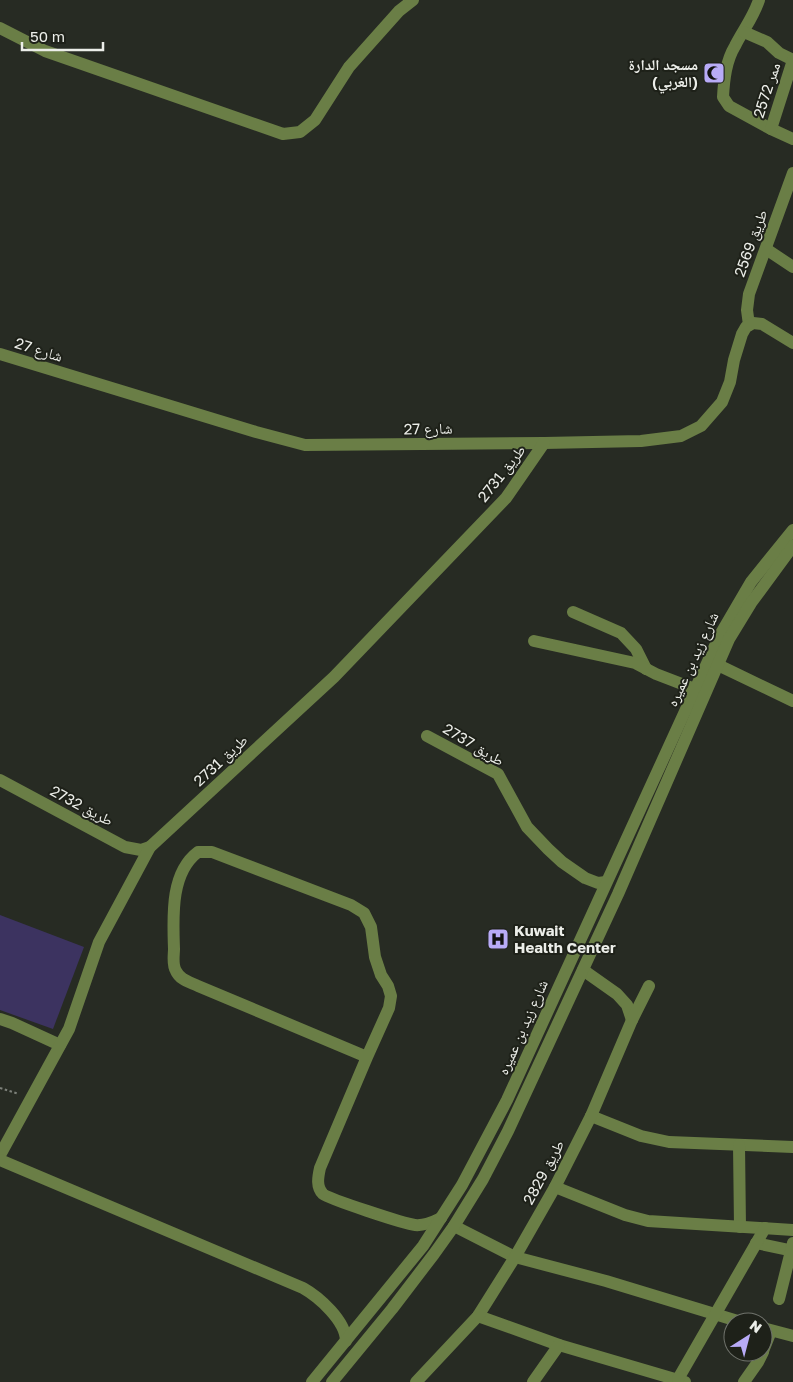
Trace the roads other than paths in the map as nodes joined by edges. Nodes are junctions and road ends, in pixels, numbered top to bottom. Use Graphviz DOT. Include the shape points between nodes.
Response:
graph roads {
  1 [pos="413,0"];
  2 [pos="759,0"];
  3 [pos="0,28"];
  4 [pos="744,32"];
  5 [pos="793,60"];
  6 [pos="771,129"];
  7 [pos="793,139"];
  8 [pos="793,173"];
  9 [pos="788,205"];
  10 [pos="766,249"];
  11 [pos="793,267"];
  12 [pos="749,325"];
  13 [pos="793,343"];
  14 [pos="0,354"];
  15 [pos="544,443"];
  16 [pos="793,530"];
  17 [pos="793,546"];
  18 [pos="573,612"];
  19 [pos="534,641"];
  20 [pos="718,664"];
  21 [pos="646,668"];
  22 [pos="694,689"];
  23 [pos="793,701"];
  24 [pos="427,736"];
  25 [pos="0,780"];
  26 [pos="150,847"];
  27 [pos="606,882"];
  28 [pos="600,894"];
  29 [pos="618,894"];
  30 [pos="583,970"];
  31 [pos="649,986"];
  32 [pos="553,997"];
  33 [pos="0,1019"];
  34 [pos="632,1020"];
  35 [pos="60,1045"];
  36 [pos="547,1046"];
  37 [pos="367,1057"];
  38 [pos="592,1116"];
  39 [pos="739,1145"];
  40 [pos="793,1147"];
  41 [pos="0,1155"];
  42 [pos="0,1160"];
  43 [pos="555,1187"];
  44 [pos="441,1218"];
  45 [pos="414,1225"];
  46 [pos="454,1226"];
  47 [pos="740,1227"];
  48 [pos="765,1228"];
  49 [pos="793,1230"];
  50 [pos="756,1243"];
  51 [pos="423,1246"];
  52 [pos="792,1248"];
  53 [pos="515,1257"];
  54 [pos="779,1299"];
  55 [pos="714,1314"];
  56 [pos="478,1316"];
  57 [pos="723,1317"];
  58 [pos="336,1318"];
  59 [pos="364,1319"];
  60 [pos="773,1331"];
  61 [pos="793,1336"];
  62 [pos="346,1341"];
  63 [pos="559,1345"];
  64 [pos="758,1362"];
  65 [pos="681,1380"];
  66 [pos="312,1382"];
  67 [pos="332,1382"];
  68 [pos="416,1382"];
  69 [pos="532,1382"];
  70 [pos="744,1382"];
  1 -- 3 [label="street" via="399,11 349,68 315,120 300,132 283,134 45,51"];
  2 -- 4 [label="street"];
  4 -- 5 [label="street" via="767,42"];
  4 -- 6 [label="street" via="727,66 723,97 729,106"];
  5 -- 6 [label="street, ممر 2572"];
  6 -- 7 [label="street"];
  8 -- 9 [label="street, طريق 2569"];
  9 -- 10 [label="street, طريق 2569"];
  10 -- 11 [label="street"];
  10 -- 12 [label="street, طريق 2569" via="747,302"];
  12 -- 13 [label="street" via="762,324"];
  12 -- 15 [label="street, شارع 27" via="742,334 722,402 701,426 681,436 641,441"];
  14 -- 15 [label="street, شارع 27" via="305,445"];
  15 -- 26 [label="street, طريق 2731" via="506,498 334,677"];
  16 -- 22 [label="street, شارع زيد بن عميره" via="740,599"];
  17 -- 20 [label="street, شارع زيد بن عميره" via="750,603"];
  18 -- 21 [label="street" via="621,633 636,649"];
  19 -- 21 [label="street"];
  20 -- 23 [label="street"];
  20 -- 29 [label="street, شارع زيد بن عميره"];
  21 -- 22 [label="street"];
  22 -- 27 [label="street, شارع زيد بن عميره"];
  24 -- 27 [label="street, طريق 2737" via="498,774 527,827 548,849 585,878"];
  25 -- 26 [label="street, طريق 2732" via="125,847 141,850"];
  26 -- 35 [label="street, طريق 2731" via="100,942 69,1029"];
  27 -- 28 [label="street, شارع زيد بن عميره"];
  28 -- 29 [label="street"];
  28 -- 32 [label="street, شارع زيد بن عميره"];
  29 -- 30 [label="street, شارع زيد بن عميره"];
  30 -- 34 [label="street" via="617,994"];
  30 -- 36 [label="street, شارع زيد بن عميره"];
  31 -- 34 [label="street, طريق 2829"];
  32 -- 36 [label="street" via="558,1010"];
  32 -- 44 [label="street, شارع زيد بن عميره" via="493,1129"];
  33 -- 35 [label="street"];
  34 -- 38 [label="street, طريق 2829"];
  35 -- 41 [label="street, طريق 2731"];
  36 -- 46 [label="street, شارع زيد بن عميره" via="496,1155"];
  37 -- 37 [label="street" via="389,1008 391,996 375,957 371,927 364,913 351,905 212,852 194,855 182,874 176,893 174,968 179,976"];
  37 -- 45 [label="street" via="320,1168 319,1186 324,1195 339,1202"];
  38 -- 39 [label="street" via="641,1136 669,1142"];
  38 -- 43 [label="street, طريق 2829"];
  39 -- 40 [label="street"];
  39 -- 47 [label="street"];
  42 -- 58 [label="street" via="303,1288"];
  43 -- 47 [label="street" via="625,1215 648,1220"];
  43 -- 53 [label="street, طريق 2829"];
  44 -- 45 [label="street"];
  44 -- 51 [label="street, شارع زيد بن عميره"];
  45 -- 51 [label="street" via="423,1239"];
  46 -- 53 [label="street"];
  46 -- 67 [label="street, شارع زيد بن عميره" via="398,1302"];
  47 -- 48 [label="street"];
  48 -- 49 [label="street"];
  48 -- 50 [label="street"];
  50 -- 52 [label="street"];
  50 -- 55 [label="street"];
  51 -- 59 [label="street, شارع زيد بن عميره"];
  52 -- 54 [label="street"];
  53 -- 55 [label="street"];
  53 -- 56 [label="street, طريق 2829"];
  55 -- 57 [label="street"];
  55 -- 65 [label="street"];
  56 -- 63 [label="street"];
  56 -- 68 [label="street, طريق 2829"];
  58 -- 59 [label="street"];
  58 -- 62 [label="street" via="344,1328"];
  59 -- 62 [label="street, شارع زيد بن عميره"];
  60 -- 61 [label="street"];
  62 -- 66 [label="street, شارع زيد بن عميره"];
  63 -- 65 [label="street"];
  63 -- 69 [label="street"];
  64 -- 70 [label="street"];
}
